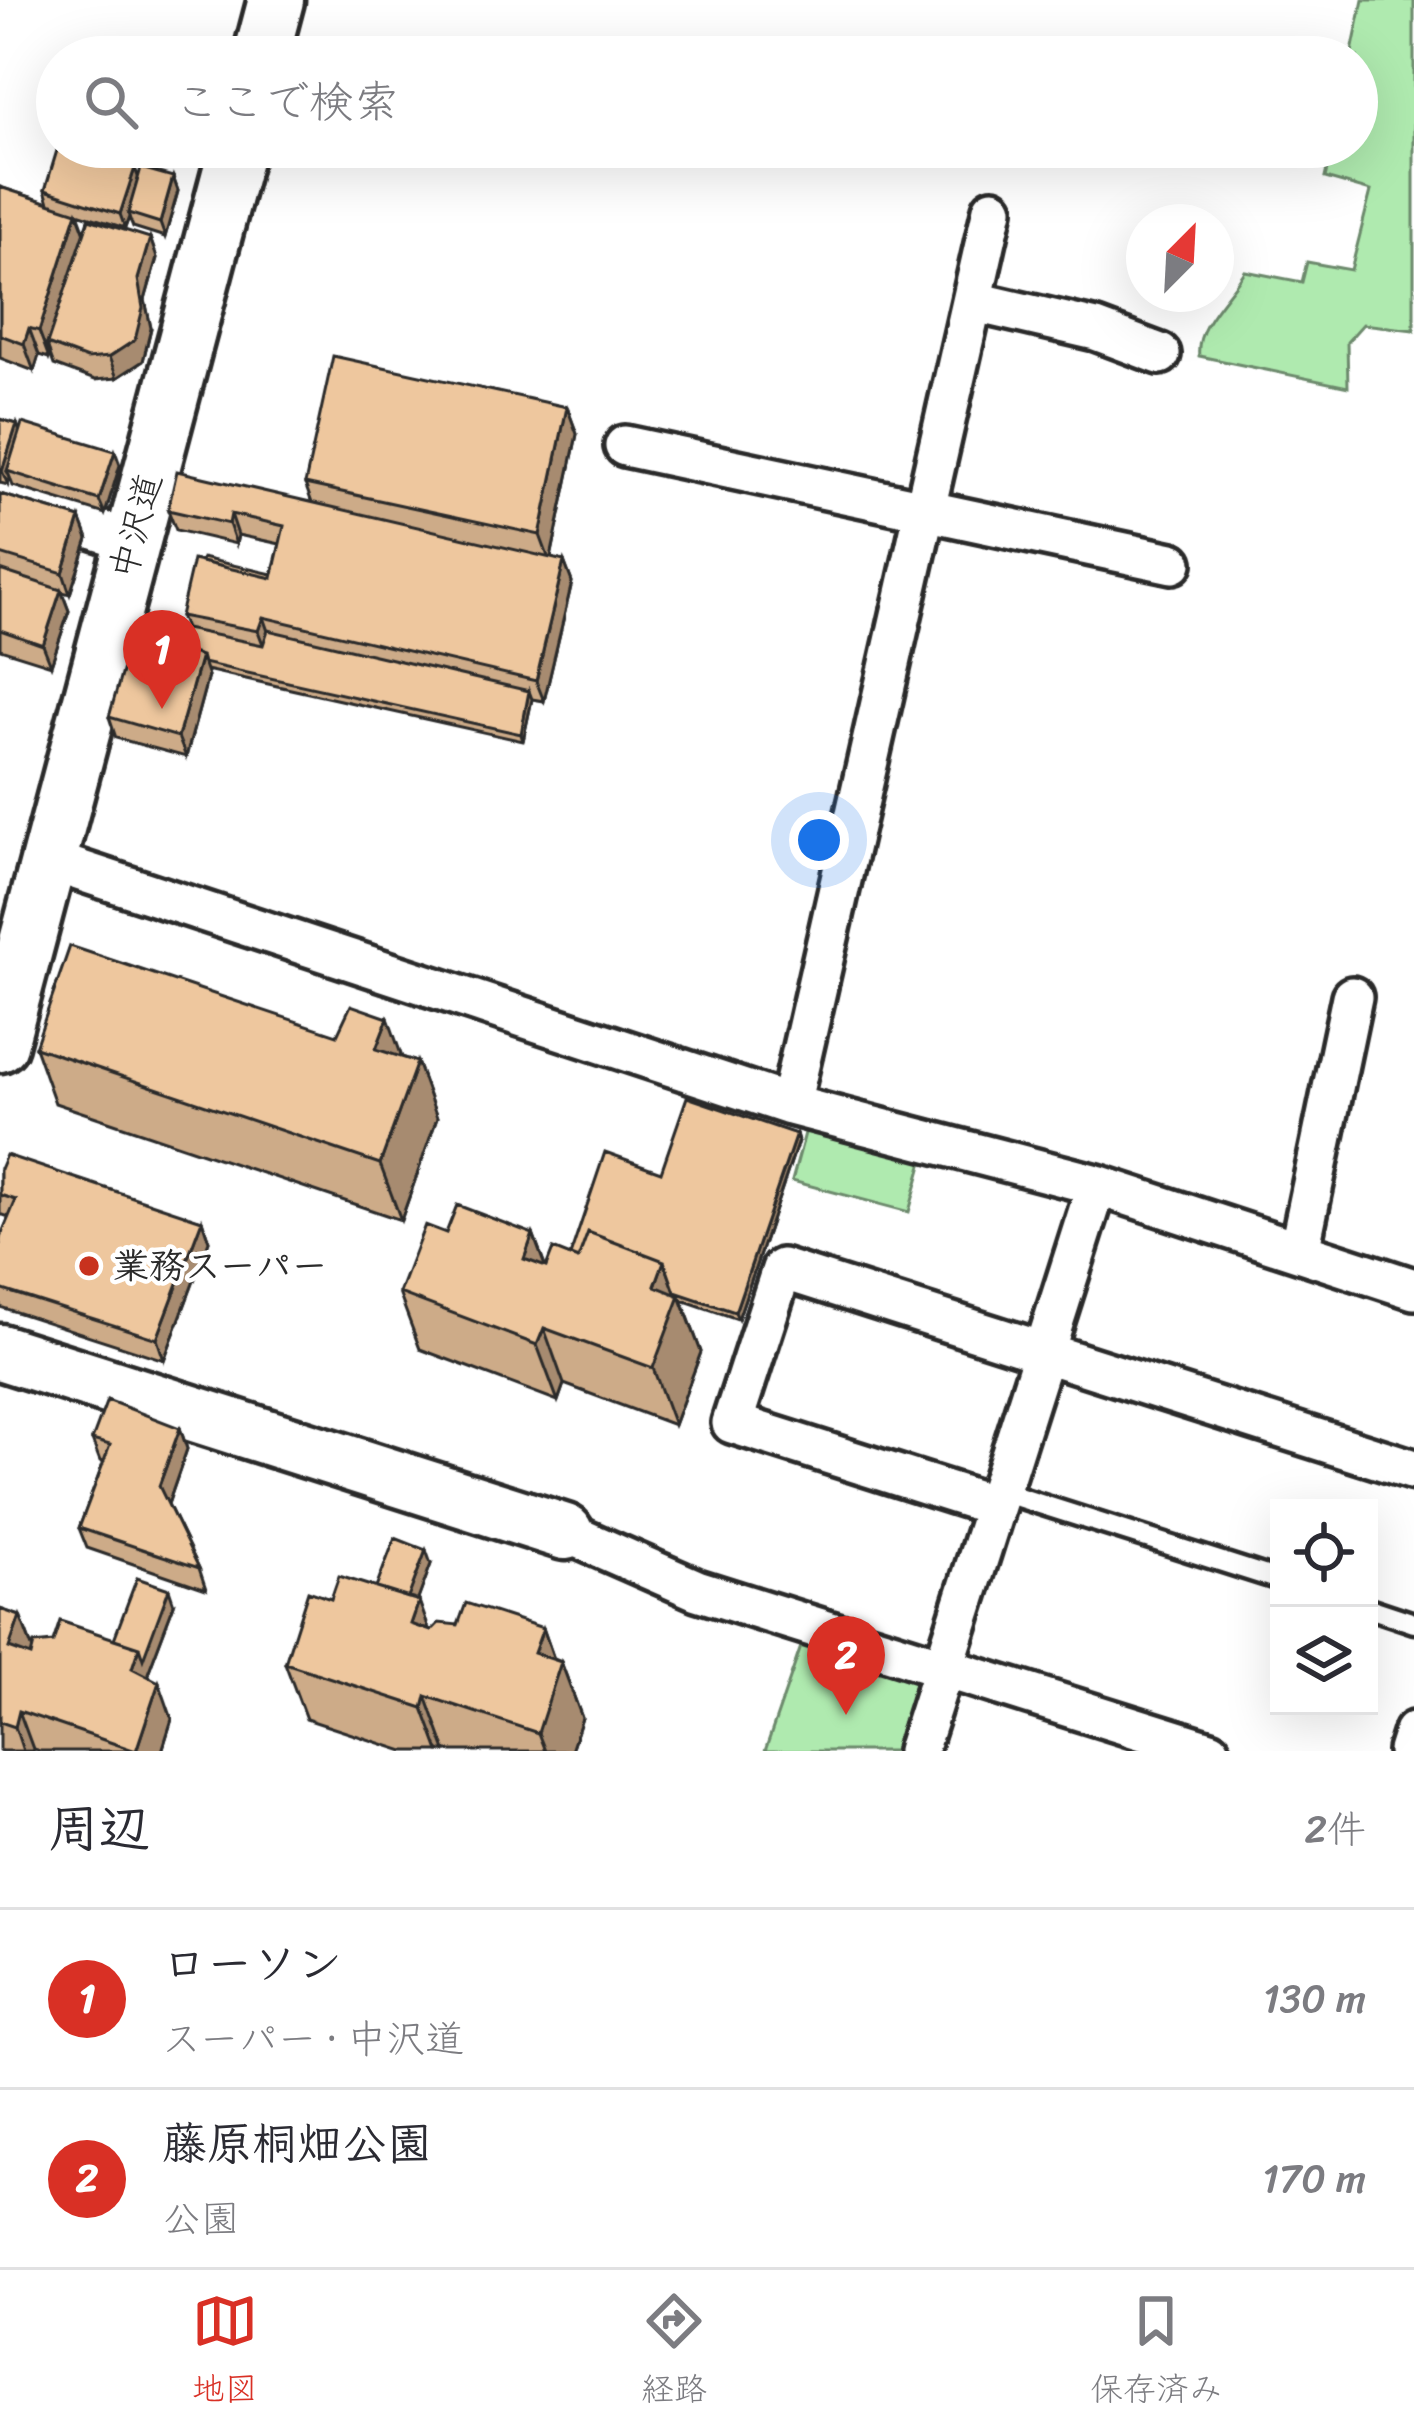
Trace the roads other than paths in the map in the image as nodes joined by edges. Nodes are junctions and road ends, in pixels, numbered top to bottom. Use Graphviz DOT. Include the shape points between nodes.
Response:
graph roads {
  1 [pos="276,0"];
  2 [pos="267,36"];
  3 [pos="231,168"];
  4 [pos="993,209"];
  5 [pos="975,302"];
  6 [pos="1160,354"];
  7 [pos="625,446"];
  8 [pos="0,499"];
  9 [pos="928,511"];
  10 [pos="132,542"];
  11 [pos="1172,563"];
  12 [pos="47,860"];
  13 [pos="1352,997"];
  14 [pos="0,1044"];
  15 [pos="790,1105"];
  16 [pos="1097,1185"];
  17 [pos="1299,1251"];
  18 [pos="1414,1289"];
  19 [pos="0,1352"];
  20 [pos="1044,1352"];
  21 [pos="1414,1470"];
  22 [pos="997,1499"];
  23 [pos="565,1532"];
  24 [pos="1270,1577"];
  25 [pos="1378,1611"];
  26 [pos="1414,1623"];
  27 [pos="942,1669"];
  28 [pos="1414,1732"];
  29 [pos="917,1751"];
  30 [pos="1210,1751"];
  31 [pos="1408,1751"];
  1 -- 2 [label="street"];
  3 -- 10 [label="street, 中沢道"];
  4 -- 5 [label="street"];
  5 -- 6 [label="street"];
  5 -- 9 [label="street"];
  7 -- 9 [label="street"];
  8 -- 10 [label="street"];
  9 -- 11 [label="street"];
  9 -- 15 [label="street"];
  10 -- 12 [label="street, 中沢道"];
  12 -- 14 [label="street, 中沢道"];
  12 -- 15 [label="street"];
  13 -- 17 [label="street"];
  15 -- 16 [label="street"];
  16 -- 17 [label="street"];
  16 -- 20 [label="street"];
  17 -- 18 [label="street"];
  19 -- 23 [label="street"];
  20 -- 21 [label="street"];
  20 -- 22 [label="street"];
  20 -- 22 [label="street" via="782,1269 732,1424"];
  22 -- 24 [label="lane"];
  22 -- 27 [label="street"];
  23 -- 27 [label="street" via="697,1590"];
  25 -- 26 [label="lane"];
  27 -- 29 [label="street"];
  27 -- 30 [label="street"];
  28 -- 31 [label="street"];
}
